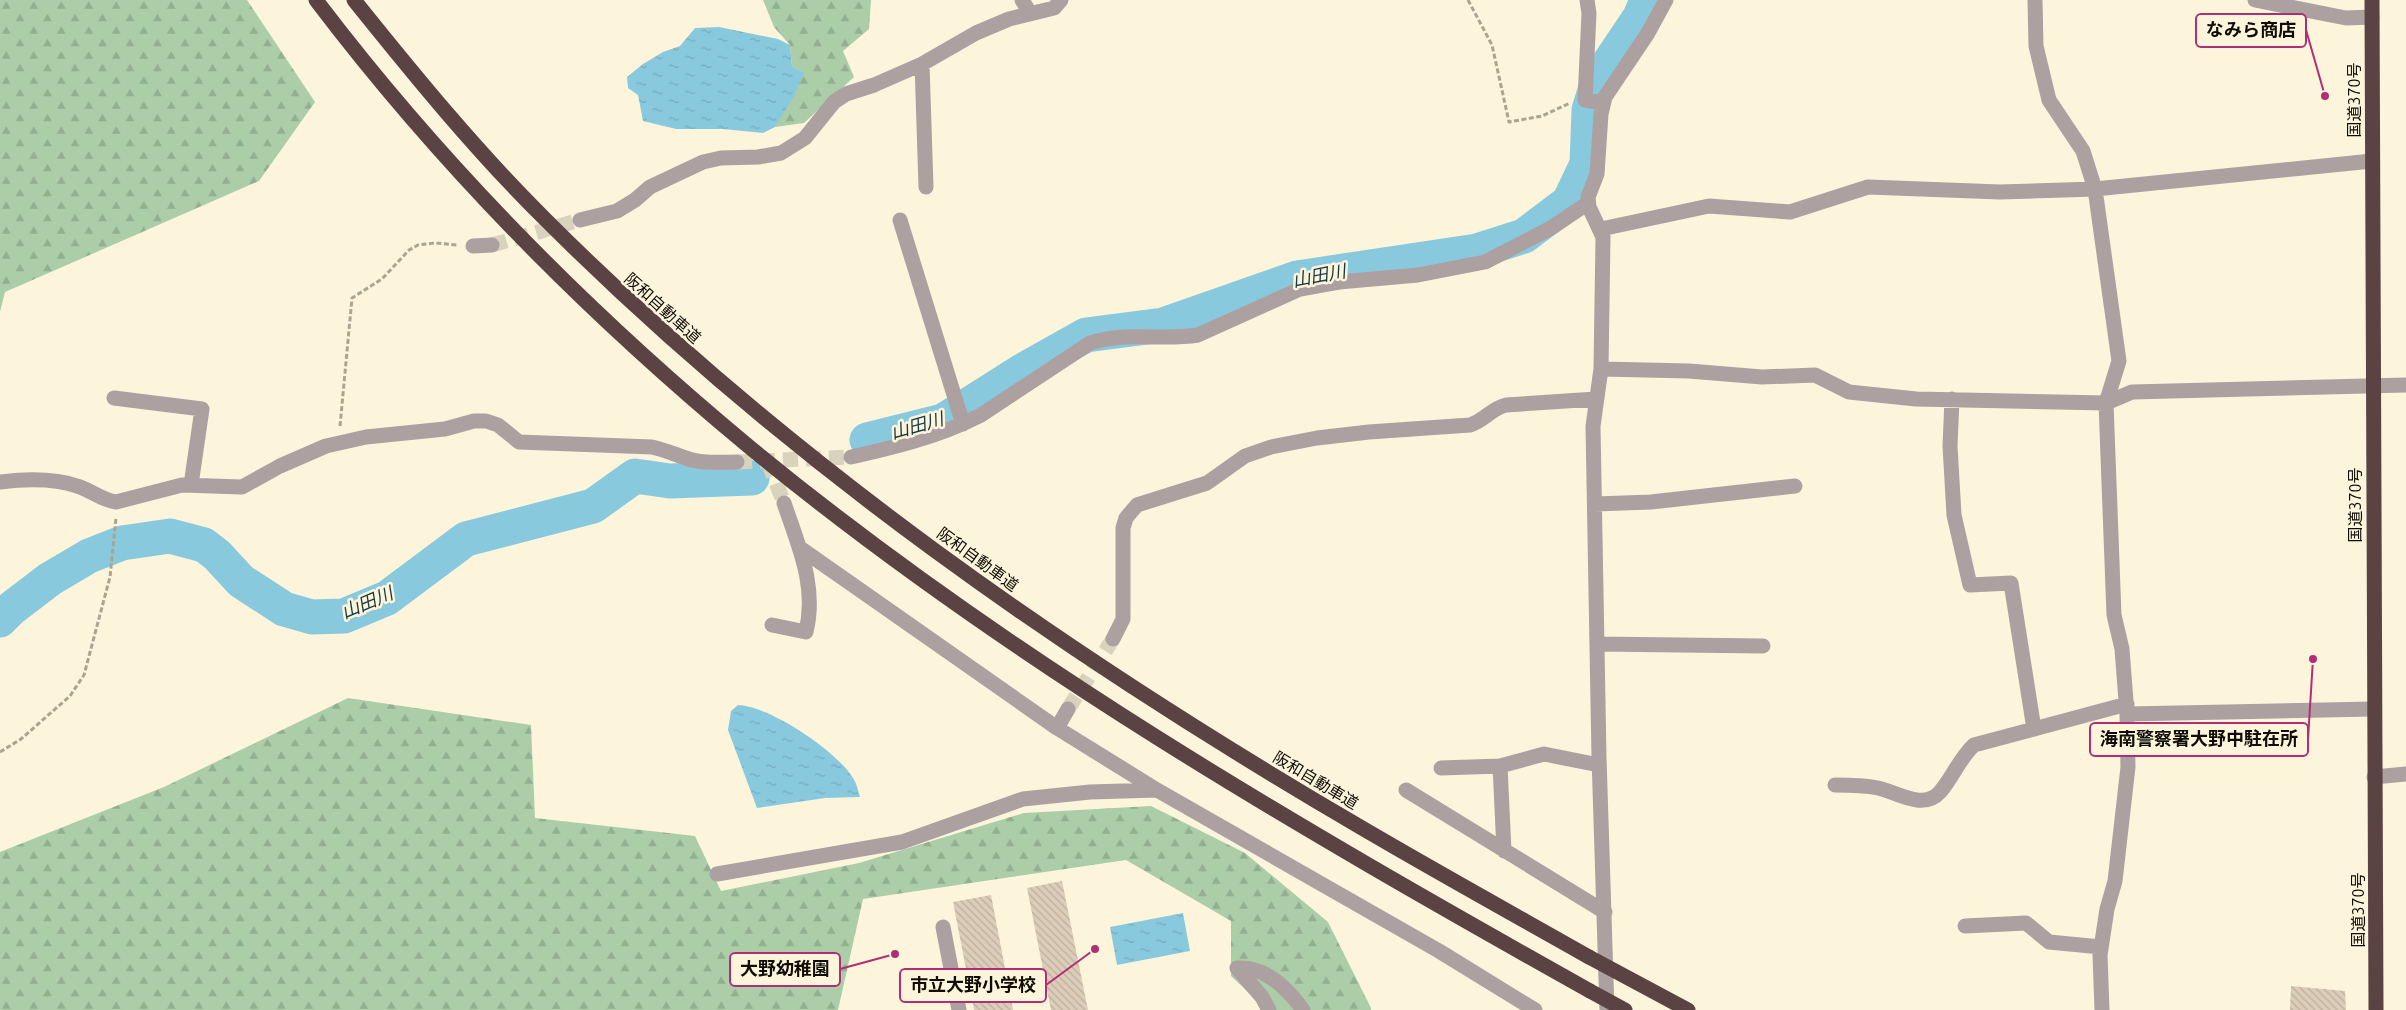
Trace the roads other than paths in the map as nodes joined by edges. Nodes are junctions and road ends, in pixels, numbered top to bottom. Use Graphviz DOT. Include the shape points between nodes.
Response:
graph roads {
  1 [pos="316,0"];
  2 [pos="354,0"];
  3 [pos="1061,0"];
  4 [pos="1587,0"];
  5 [pos="1666,0"];
  6 [pos="2035,0"];
  7 [pos="2256,0"];
  8 [pos="2372,0"];
  9 [pos="1026,7"];
  10 [pos="2372,17"];
  11 [pos="922,64"];
  12 [pos="1603,104"];
  13 [pos="2372,161"];
  14 [pos="926,187"];
  15 [pos="2095,189"];
  16 [pos="1588,202"];
  17 [pos="580,220"];
  18 [pos="900,220"];
  19 [pos="1601,229"];
  20 [pos="492,245"];
  21 [pos="473,246"];
  22 [pos="1601,369"];
  23 [pos="2406,385"];
  24 [pos="2372,386"];
  25 [pos="114,398"];
  26 [pos="1596,399"];
  27 [pos="1952,399"];
  28 [pos="2106,403"];
  29 [pos="963,424"];
  30 [pos="851,457"];
  31 [pos="737,462"];
  32 [pos="0,482"];
  33 [pos="191,485"];
  34 [pos="1795,486"];
  35 [pos="784,504"];
  36 [pos="1595,504"];
  37 [pos="800,548"];
  38 [pos="772,625"];
  39 [pos="1113,639"];
  40 [pos="1597,644"];
  41 [pos="1763,646"];
  42 [pos="1068,709"];
  43 [pos="2127,709"];
  44 [pos="2373,709"];
  45 [pos="1057,728"];
  46 [pos="2034,729"];
  47 [pos="1599,765"];
  48 [pos="1500,766"];
  49 [pos="1441,768"];
  50 [pos="2406,774"];
  51 [pos="2374,777"];
  52 [pos="1835,785"];
  53 [pos="1157,790"];
  54 [pos="1406,790"];
  55 [pos="1504,851"];
  56 [pos="717,874"];
  57 [pos="1605,912"];
  58 [pos="1965,926"];
  59 [pos="943,927"];
  60 [pos="2101,946"];
  61 [pos="1526,1008"];
  62 [pos="959,1010"];
  63 [pos="1269,1010"];
  64 [pos="1303,1010"];
  65 [pos="1607,1010"];
  66 [pos="1626,1010"];
  67 [pos="1688,1010"];
  68 [pos="2102,1010"];
  69 [pos="2376,1010"];
  1 -- 66 [label="highway, bridge" via="395,98 532,249 666,375 748,446 840,518 1027,652 1128,718 1353,856"];
  2 -- 67 [label="highway, 阪和自動車道, bridge" via="471,140 557,231 689,355 858,494 1036,622 1361,828"];
  3 -- 9 [label="street" via="1054,8"];
  4 -- 12 [label="street" via="1585,100"];
  5 -- 12 [label="street" via="1648,33 1609,88"];
  6 -- 15 [label="street" via="2036,46 2049,100 2083,151"];
  7 -- 10 [label="street" via="2346,18"];
  8 -- 10 [label="highway, 国道370号"];
  9 -- 11 [label="street"];
  10 -- 13 [label="highway, 国道370号"];
  11 -- 14 [label="street"];
  11 -- 17 [label="street" via="846,94 834,102 805,138 780,153 703,162 650,187 617,211"];
  12 -- 16 [label="street" via="1597,174"];
  13 -- 15 [label="street"];
  13 -- 24 [label="highway, 国道370号"];
  15 -- 19 [label="street" via="2000,192 1868,187 1790,212 1709,206"];
  15 -- 28 [label="street" via="2119,361"];
  16 -- 19 [label="street"];
  16 -- 29 [label="street" via="1551,228 1485,262 1418,275 1300,289 1198,335 1180,338 1124,336 1090,343"];
  18 -- 29 [label="street"];
  19 -- 22 [label="street"];
  20 -- 21 [label="street"];
  22 -- 26 [label="street"];
  22 -- 27 [label="street" via="1762,377 1815,375 1849,392"];
  23 -- 24 [label="street"];
  24 -- 28 [label="street" via="2132,392"];
  24 -- 44 [label="highway, 国道370号"];
  25 -- 33 [label="street" via="202,409"];
  26 -- 36 [label="street"];
  26 -- 39 [label="street" via="1506,405 1470,425 1369,432 1278,445 1245,456 1207,483 1137,505 1126,518 1123,528 1124,608 1120,629"];
  27 -- 28 [label="street"];
  27 -- 46 [label="street" via="1950,446 1954,515 1970,585 2011,582"];
  28 -- 43 [label="street" via="2114,615 2122,649"];
  29 -- 30 [label="street"];
  31 -- 33 [label="street" via="696,460 652,447 519,442 498,425 474,421 445,429 366,437 326,446 242,487"];
  32 -- 33 [label="street" via="62,482 79,486 106,501 116,502 162,489"];
  34 -- 36 [label="street" via="1651,502"];
  35 -- 37 [label="street"];
  36 -- 40 [label="street"];
  37 -- 38 [label="street" via="811,598 806,632"];
  37 -- 45 [label="street"];
  40 -- 41 [label="street"];
  40 -- 47 [label="street"];
  42 -- 45 [label="street"];
  43 -- 44 [label="street"];
  43 -- 46 [label="street"];
  43 -- 60 [label="street" via="2128,767 2115,881"];
  44 -- 51 [label="highway, 国道370号"];
  45 -- 53 [label="street"];
  46 -- 52 [label="street" via="1974,745 1963,755 1940,793 1930,799 1912,800 1858,784"];
  47 -- 48 [label="street" via="1544,754"];
  47 -- 57 [label="street"];
  48 -- 49 [label="street"];
  48 -- 55 [label="street"];
  50 -- 51 [label="street"];
  51 -- 69 [label="highway, 国道370号"];
  53 -- 56 [label="street" via="1023,798 902,842"];
  53 -- 61 [label="street" via="1431,946"];
  54 -- 55 [label="street"];
  55 -- 57 [label="street"];
  57 -- 65 [label="street"];
  58 -- 60 [label="street" via="2026,923 2049,942"];
  59 -- 62 [label="street"];
  60 -- 68 [label="street"];
  63 -- 64 [label="street" via="1237,968 1248,967 1270,976 1291,993"];
}
